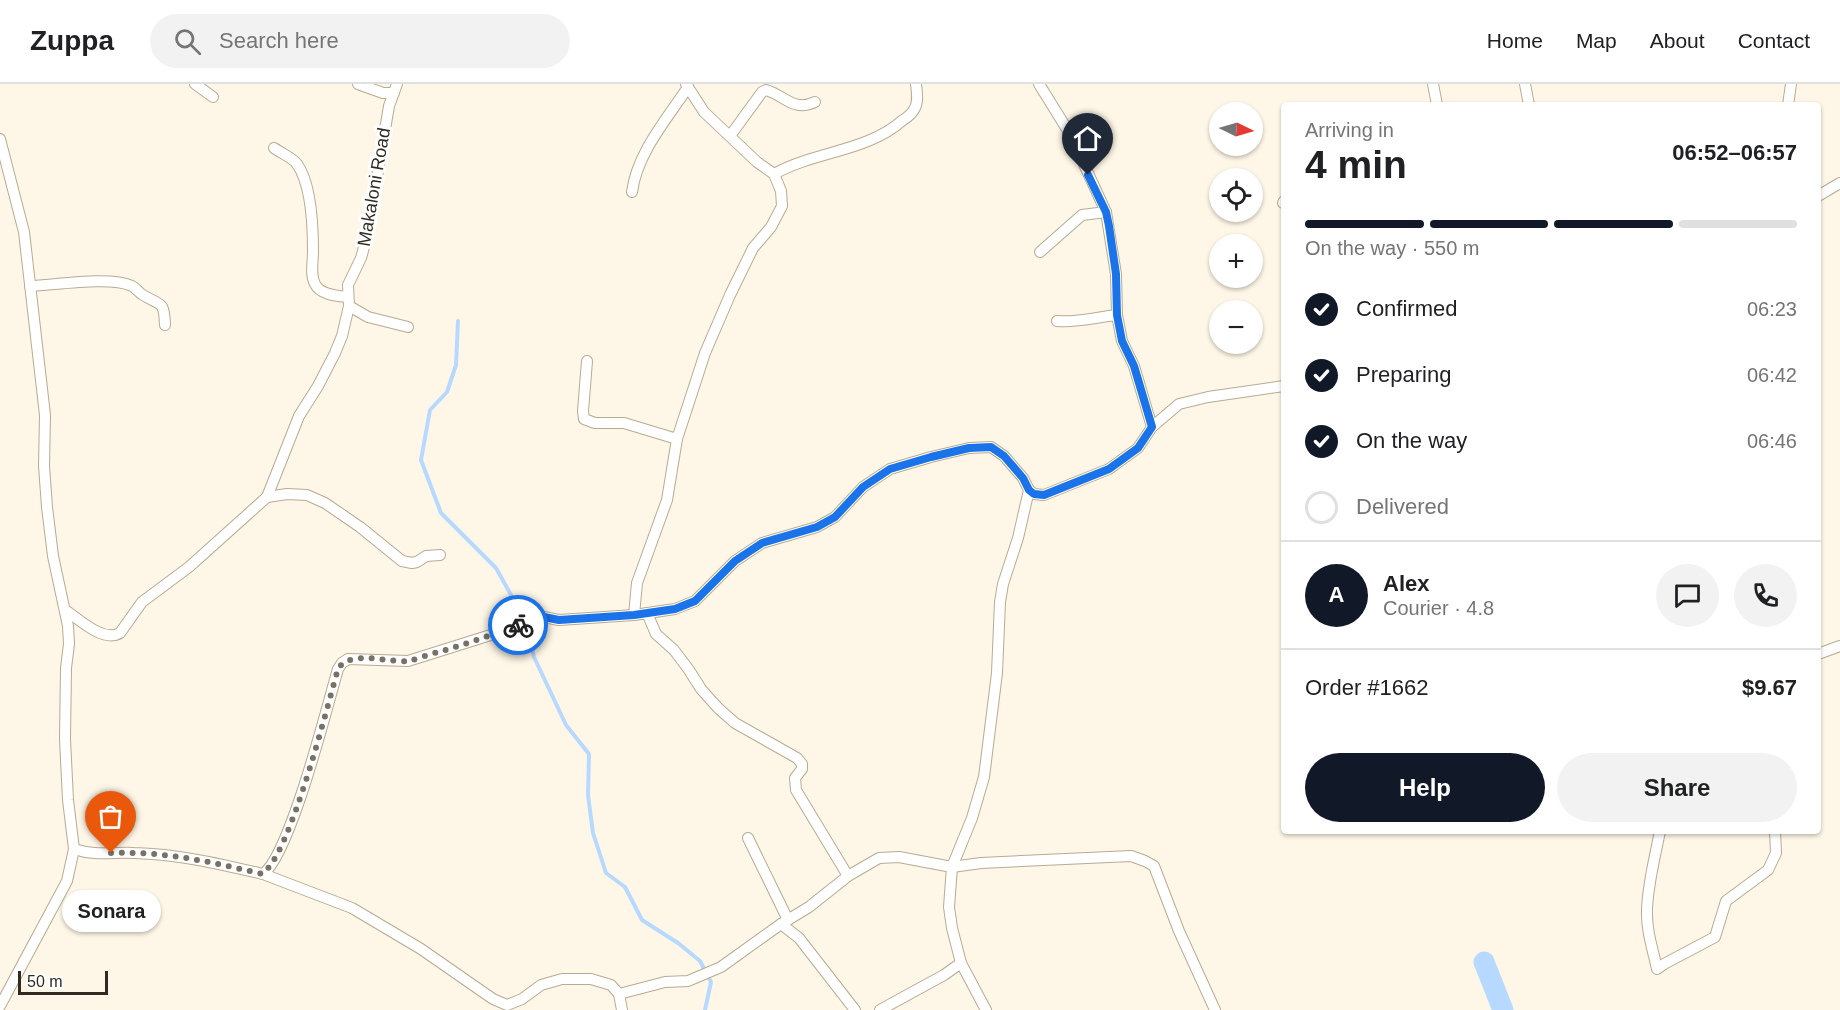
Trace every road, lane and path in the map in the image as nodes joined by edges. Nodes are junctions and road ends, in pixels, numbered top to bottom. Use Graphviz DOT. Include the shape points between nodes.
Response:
graph roads {
  1 [pos="195,84"];
  2 [pos="358,84"];
  3 [pos="916,84"];
  4 [pos="1039,84"];
  5 [pos="1433,84"];
  6 [pos="1525,84"];
  7 [pos="1791,84"];
  8 [pos="687,85"];
  9 [pos="396,89"];
  10 [pos="213,98"];
  11 [pos="815,102"];
  12 [pos="1436,102"];
  13 [pos="1528,102"];
  14 [pos="1788,102"];
  15 [pos="730,136"];
  16 [pos="0,139"];
  17 [pos="274,148"];
  18 [pos="774,174"];
  19 [pos="1840,183"];
  20 [pos="632,192"];
  21 [pos="1821,194"];
  22 [pos="1106,212"];
  23 [pos="1040,252"];
  24 [pos="30,286"];
  25 [pos="348,306"];
  26 [pos="1117,315"];
  27 [pos="1057,321"];
  28 [pos="165,325"];
  29 [pos="408,327"];
  30 [pos="587,361"];
  31 [pos="1281,386"];
  32 [pos="1152,427"];
  33 [pos="676,440"];
  34 [pos="1029,490"];
  35 [pos="267,497"];
  36 [pos="440,555"];
  37 [pos="65,610"];
  38 [pos="647,613"];
  39 [pos="634,615"];
  40 [pos="1840,646"];
  41 [pos="1821,653"];
  42 [pos="1659,834"];
  43 [pos="1775,834"];
  44 [pos="748,838"];
  45 [pos="74,849"];
  46 [pos="952,867"];
  47 [pos="262,874"];
  48 [pos="848,876"];
  49 [pos="784,922"];
  50 [pos="961,963"];
  51 [pos="619,994"];
  52 [pos="0,1006"];
  53 [pos="622,1010"];
  54 [pos="855,1010"];
  55 [pos="880,1010"];
  56 [pos="986,1010"];
  57 [pos="1215,1010"];
  1 -- 10 [label="street"];
  2 -- 9 [label="street, Makaloni Road" via="383,93"];
  3 -- 18 [label="street" via="918,98 914,110 890,132"];
  4 -- 22 [label="street" via="1070,134"];
  5 -- 12 [label="street"];
  6 -- 13 [label="street"];
  7 -- 14 [label="street"];
  8 -- 15 [label="street" via="704,112"];
  8 -- 20 [label="street" via="646,149"];
  9 -- 25 [label="street, Makaloni Road" via="389,106 367,236 348,285"];
  11 -- 15 [label="street" via="796,106 766,90"];
  15 -- 18 [label="street"];
  16 -- 24 [label="street" via="24,232"];
  17 -- 25 [label="street" via="297,163 308,192 315,285"];
  18 -- 33 [label="street" via="782,206 753,248 730,295 705,353"];
  19 -- 21 [label="street"];
  22 -- 23 [label="street" via="1082,215"];
  22 -- 26 [label="street" via="1116,274"];
  24 -- 28 [label="street" via="106,280 121,283 157,301 164,310"];
  24 -- 37 [label="street" via="45,415 47,507"];
  25 -- 29 [label="street" via="368,317"];
  25 -- 35 [label="street, Makaloni Road" via="335,353 299,416"];
  26 -- 27 [label="street"];
  26 -- 32 [label="street"];
  30 -- 33 [label="street" via="584,418 595,423 624,423"];
  31 -- 32 [label="street" via="1179,404"];
  32 -- 34 [label="street" via="1138,448 1109,469 1044,495"];
  33 -- 39 [label="street" via="667,500 637,583"];
  34 -- 38 [label="street" via="1004,456 991,447 969,448 890,469 863,487 835,517 817,527 762,543 735,561 695,601"];
  34 -- 46 [label="street" via="1000,602 997,673 984,777"];
  35 -- 36 [label="street" via="307,495 325,503 402,561 417,562 426,556"];
  35 -- 37 [label="street" via="189,567 142,602 116,636 103,636"];
  37 -- 45 [label="street" via="69,644 65,739"];
  38 -- 39 [label="street"];
  38 -- 48 [label="street" via="656,634 674,650 718,708 735,723 802,764 795,778 795,790"];
  39 -- 47 [label="street" via="559,620 539,616 408,661 358,659 342,663 285,838 272,865"];
  40 -- 41 [label="street"];
  42 -- 43 [label="street" via="1647,911 1657,969 1715,937 1726,901 1768,870 1776,853"];
  44 -- 49 [label="street"];
  45 -- 47 [label="street" via="88,854 134,852 192,858"];
  45 -- 52 [label="street" via="67,881"];
  46 -- 48 [label="street" via="899,857 879,858"];
  46 -- 50 [label="street" via="949,907"];
  46 -- 57 [label="street" via="1131,856 1146,861 1154,866"];
  47 -- 51 [label="street" via="352,908 507,1005 541,985 562,979 611,985"];
  48 -- 49 [label="street"];
  49 -- 51 [label="street" via="721,967 688,981 665,982"];
  49 -- 54 [label="street"];
  50 -- 55 [label="street"];
  50 -- 56 [label="street"];
  51 -- 53 [label="street"];
}
